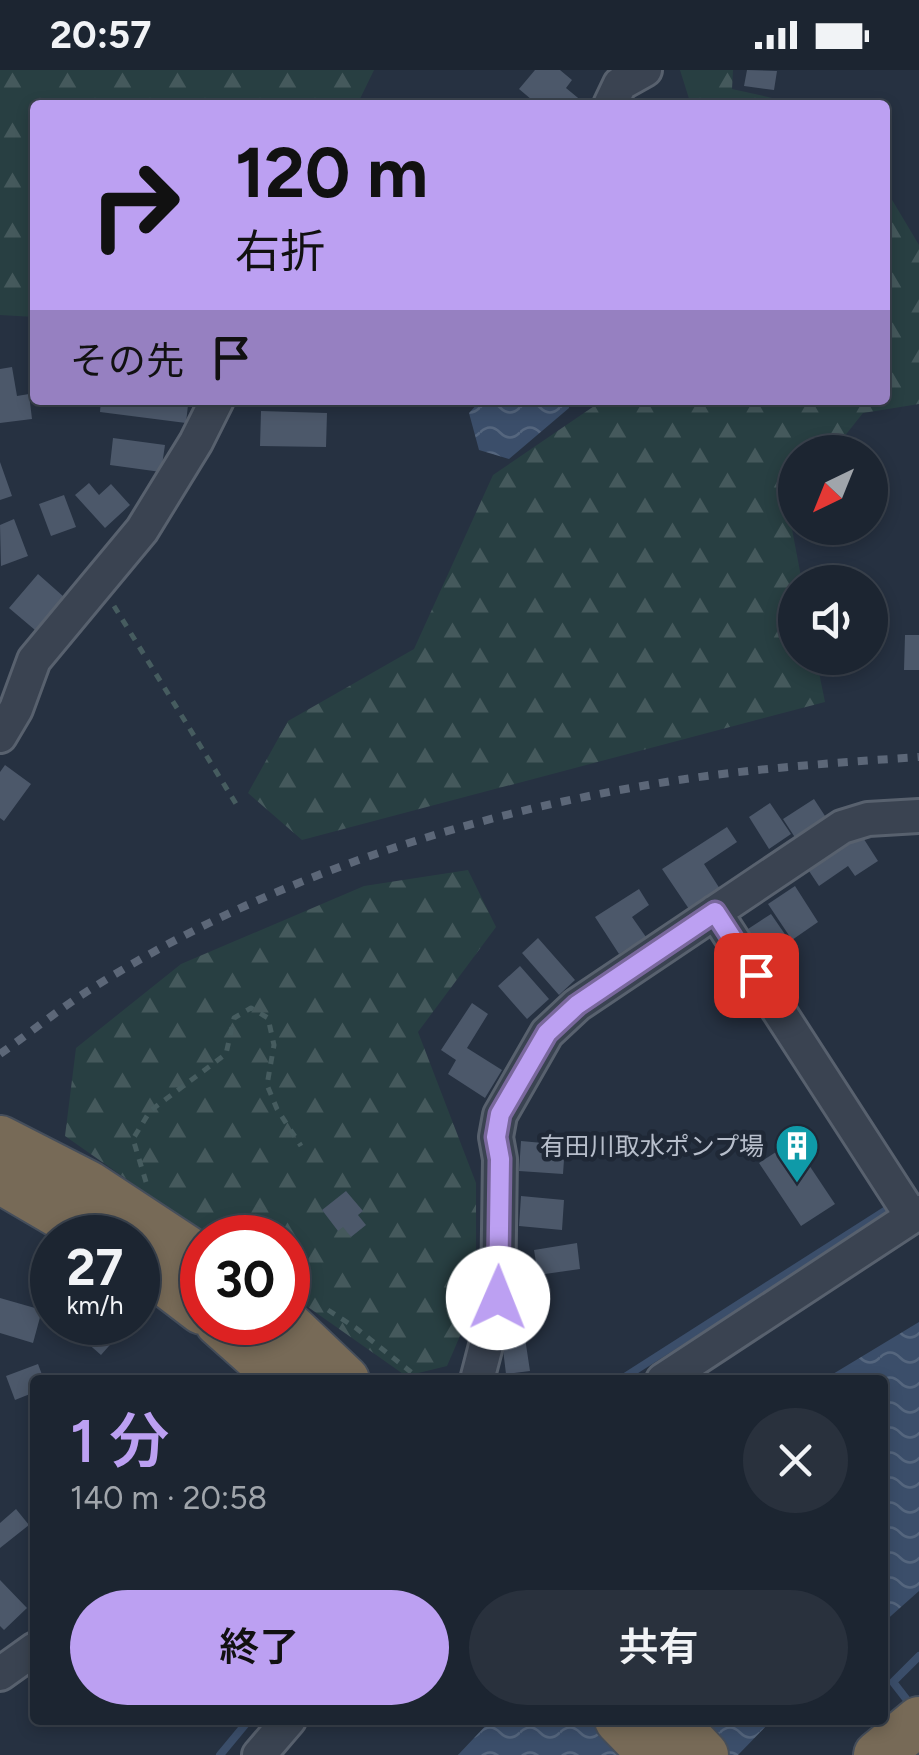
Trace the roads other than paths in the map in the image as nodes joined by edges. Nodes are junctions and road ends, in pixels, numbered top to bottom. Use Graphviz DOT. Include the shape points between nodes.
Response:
graph roads {
  1 [pos="215,405"];
  2 [pos="0,736"];
  3 [pos="919,816"];
  4 [pos="715,912"];
  5 [pos="2,1154"];
  6 [pos="909,1208"];
  7 [pos="74,1215"];
  8 [pos="180,1246"];
  9 [pos="160,1278"];
  10 [pos="180,1293"];
  11 [pos="478,1375"];
  12 [pos="670,1375"];
  13 [pos="30,1653"];
  14 [pos="0,1674"];
  15 [pos="919,1720"];
  16 [pos="286,1725"];
  17 [pos="623,1725"];
  18 [pos="676,1725"];
  19 [pos="260,1755"];
  20 [pos="653,1755"];
  21 [pos="704,1755"];
  22 [pos="878,1755"];
  1 -- 2 [label="street" via="142,530 34,660"];
  3 -- 4 [label="street" via="842,827"];
  4 -- 6 [label="street"];
  4 -- 11 [label="street" via="577,1005 547,1033 500,1114 498,1298"];
  5 -- 7 [label="highway"];
  5 -- 8 [label="highway" via="88,1185"];
  6 -- 12 [label="street"];
  9 -- 10 [label="highway"];
  13 -- 14 [label="street"];
  15 -- 22 [label="highway"];
  16 -- 19 [label="street"];
  17 -- 20 [label="highway"];
  18 -- 21 [label="highway"];
}
